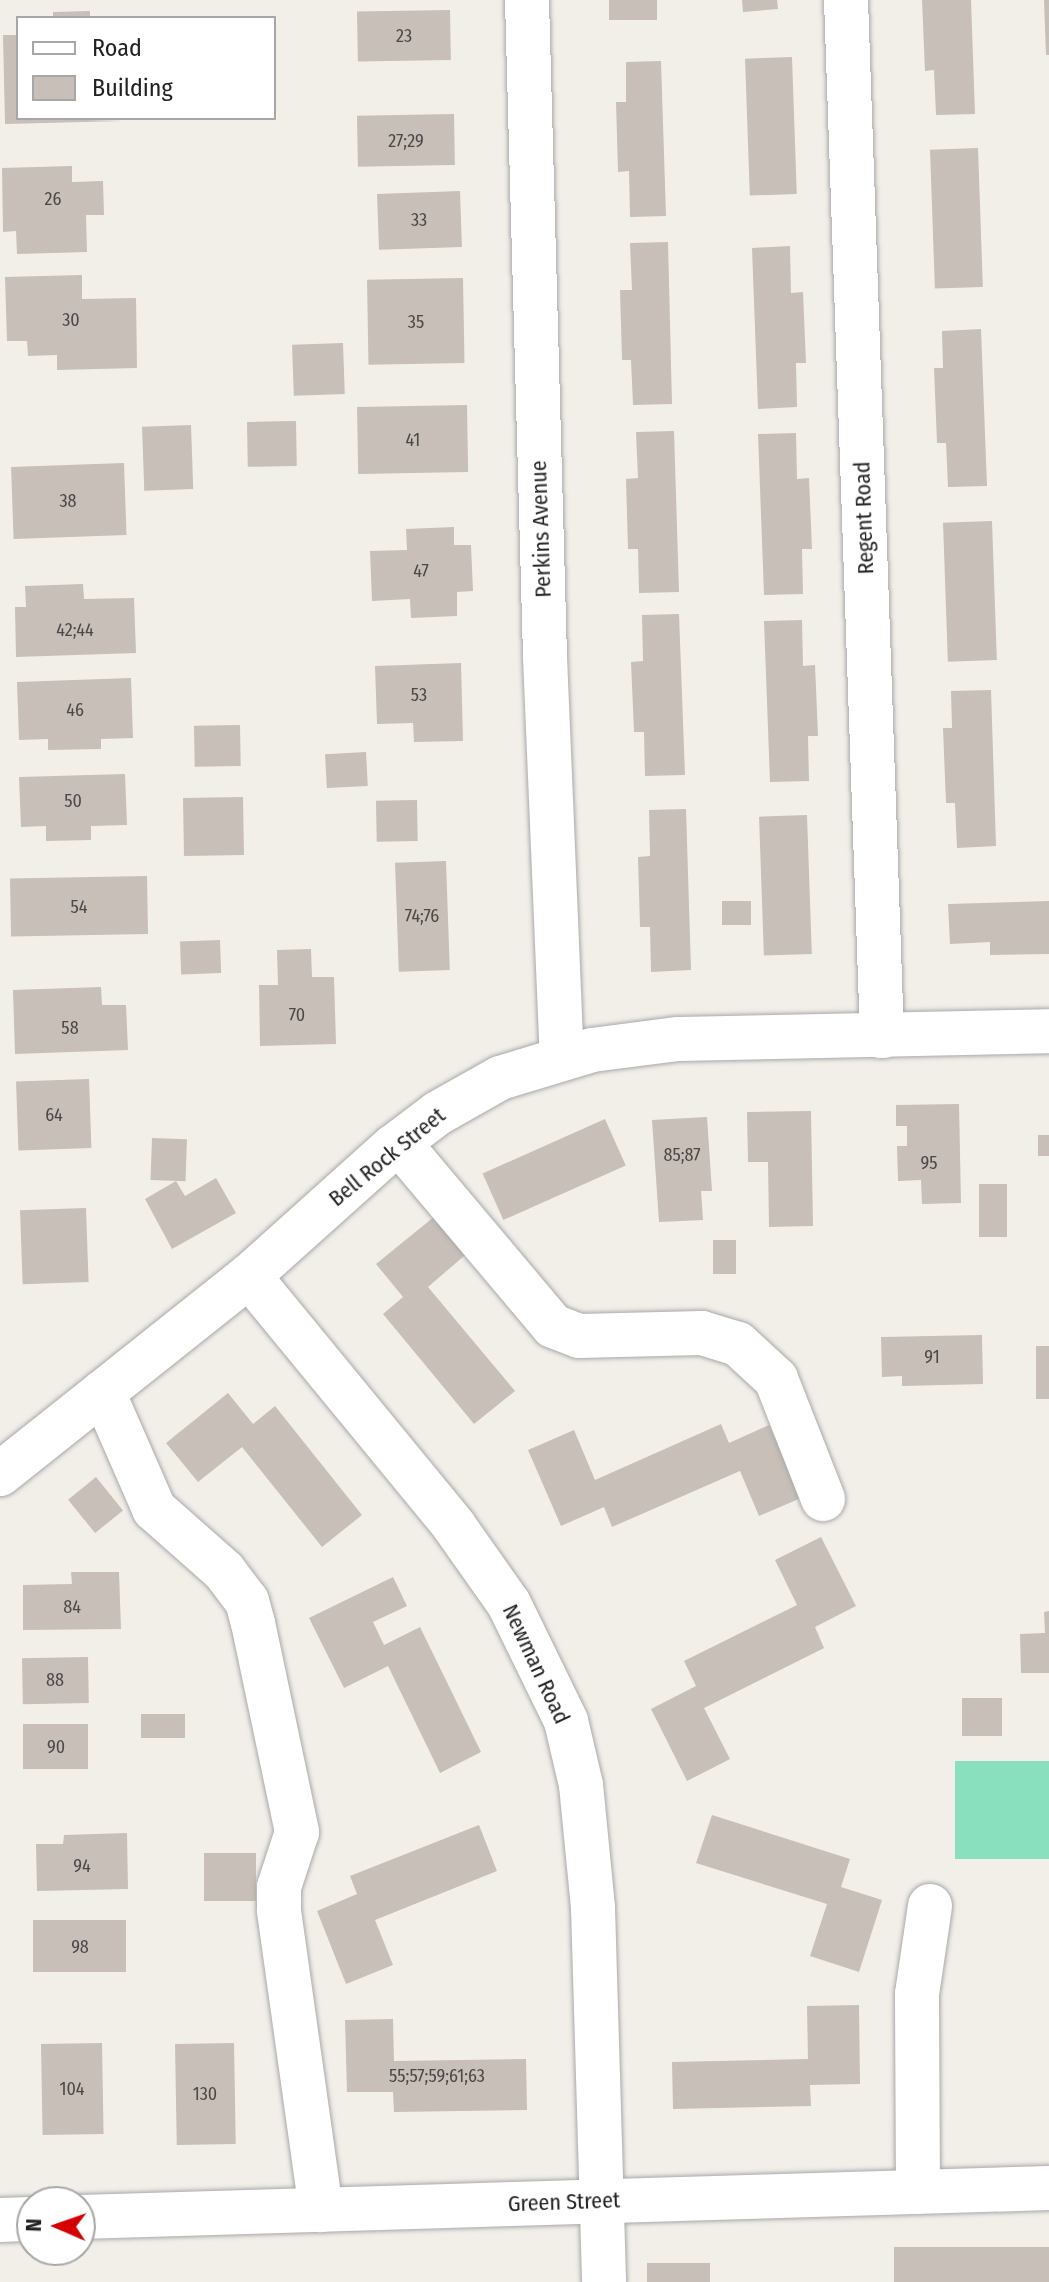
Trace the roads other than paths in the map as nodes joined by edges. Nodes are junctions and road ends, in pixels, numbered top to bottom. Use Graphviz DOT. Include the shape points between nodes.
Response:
graph roads {
  1 [pos="527,0"];
  2 [pos="846,0"];
  3 [pos="1049,1031"];
  4 [pos="882,1036"];
  5 [pos="562,1058"];
  6 [pos="399,1143"];
  7 [pos="249,1276"];
  8 [pos="103,1392"];
  9 [pos="0,1474"];
  10 [pos="823,1499"];
  11 [pos="930,1906"];
  12 [pos="1049,2188"];
  13 [pos="918,2192"];
  14 [pos="601,2201"];
  15 [pos="321,2210"];
  16 [pos="96,2217"];
  17 [pos="604,2282"];
  1 -- 5 [label="street, Perkins Avenue"];
  2 -- 4 [label="street, Regent Road"];
  3 -- 4 [label="street, Bell Rock Street"];
  4 -- 5 [label="street, Bell Rock Street" via="678,1039"];
  5 -- 6 [label="street, Bell Rock Street" via="476,1090"];
  6 -- 7 [label="street, Bell Rock Street"];
  6 -- 10 [label="street" via="553,1326 579,1336 702,1333 738,1344 776,1379"];
  7 -- 8 [label="street, Bell Rock Street"];
  7 -- 14 [label="street, Newman Road" via="473,1552 509,1604 566,1721 581,1785 593,1908"];
  8 -- 9 [label="street, Bell Rock Street"];
  8 -- 15 [label="street" via="154,1509 224,1571 247,1601 253,1623 297,1832 279,1887 279,1911"];
  11 -- 13 [label="street" via="917,1994"];
  12 -- 13 [label="street, Green Street"];
  13 -- 14 [label="street, Green Street"];
  14 -- 15 [label="street, Green Street"];
  14 -- 17 [label="street, Newman Road"];
  15 -- 16 [label="street, Green Street"];
}
